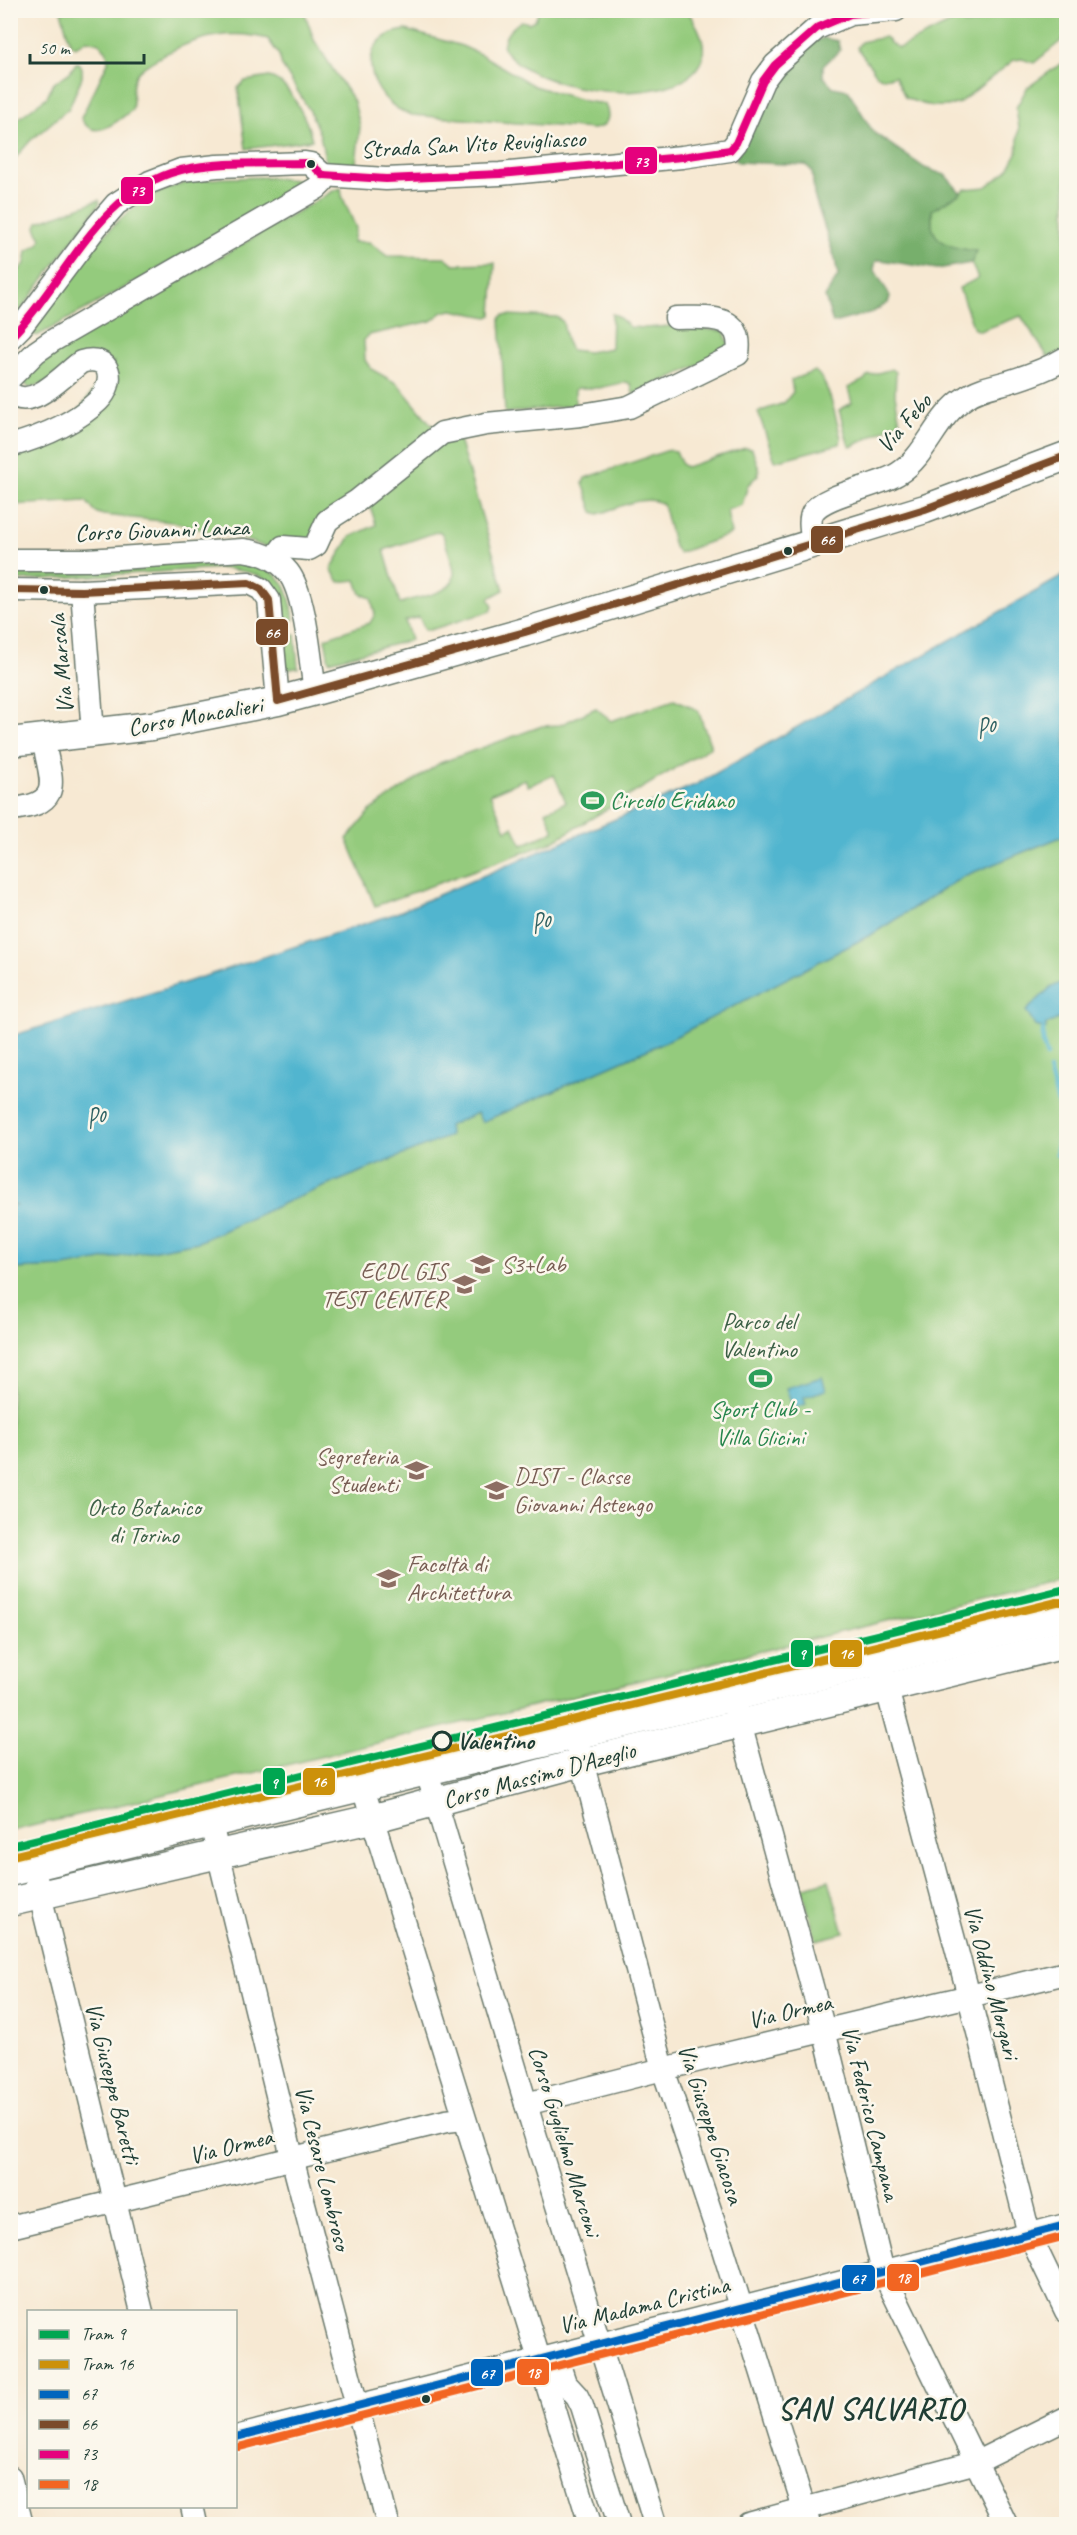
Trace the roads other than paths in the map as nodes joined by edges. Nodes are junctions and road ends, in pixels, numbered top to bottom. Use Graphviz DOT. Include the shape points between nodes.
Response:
graph roads {
  1 [pos="896,10"];
  2 [pos="323,176"];
  3 [pos="676,318"];
  4 [pos="10,338"];
  5 [pos="1066,358"];
  6 [pos="10,378"];
  7 [pos="10,393"];
  8 [pos="10,446"];
  9 [pos="1066,456"];
  10 [pos="813,543"];
  11 [pos="274,559"];
  12 [pos="10,560"];
  13 [pos="10,590"];
  14 [pos="82,591"];
  15 [pos="305,627"];
  16 [pos="272,629"];
  17 [pos="315,691"];
  18 [pos="278,701"];
  19 [pos="93,733"];
  20 [pos="43,738"];
  21 [pos="10,742"];
  22 [pos="10,809"];
  23 [pos="1066,1616"];
  24 [pos="1066,1644"];
  25 [pos="879,1661"];
  26 [pos="886,1689"];
  27 [pos="733,1696"];
  28 [pos="741,1724"];
  29 [pos="579,1749"];
  30 [pos="427,1772"];
  31 [pos="363,1788"];
  32 [pos="435,1802"];
  33 [pos="371,1819"];
  34 [pos="211,1824"];
  35 [pos="218,1854"];
  36 [pos="22,1869"];
  37 [pos="40,1895"];
  38 [pos="10,1902"];
  39 [pos="1066,1973"];
  40 [pos="968,1996"];
  41 [pos="824,2031"];
  42 [pos="663,2069"];
  43 [pos="526,2104"];
  44 [pos="464,2119"];
  45 [pos="293,2159"];
  46 [pos="114,2202"];
  47 [pos="1066,2225"];
  48 [pos="10,2227"];
  49 [pos="1029,2234"];
  50 [pos="883,2272"];
  51 [pos="741,2309"];
  52 [pos="141,2310"];
  53 [pos="1066,2311"];
  54 [pos="599,2345"];
  55 [pos="547,2358"];
  56 [pos="357,2406"];
  57 [pos="1066,2418"];
  58 [pos="237,2437"];
  59 [pos="977,2462"];
  60 [pos="16,2491"];
  61 [pos="192,2508"];
  62 [pos="807,2517"];
  63 [pos="22,2524"];
  64 [pos="196,2524"];
  65 [pos="388,2524"];
  66 [pos="590,2524"];
  67 [pos="619,2524"];
  68 [pos="655,2524"];
  69 [pos="748,2524"];
  70 [pos="1006,2524"];
  1 -- 2 [label="street, Strada San Vito Revigliasco" via="850,14 817,28 775,65 730,150 467,176"];
  2 -- 4 [label="street" via="305,163 217,166 181,170 150,182 116,204"];
  2 -- 6 [label="street" via="317,188 52,341"];
  3 -- 11 [label="street" via="727,322 740,342 738,354 629,408 486,423 442,433 327,521 316,545 309,549 283,547"];
  5 -- 10 [label="street, Via Febo" via="964,398 940,421 915,460 898,474 824,502 814,511"];
  7 -- 8 [label="street" via="22,400 33,399 81,362 91,359 104,365 110,381 97,401 60,428"];
  9 -- 10 [label="main road, Corso Moncalieri" via="925,509"];
  10 -- 17 [label="main road, Corso Moncalieri" via="525,632"];
  11 -- 12 [label="street, Corso Giovanni Lanza" via="243,550 87,560"];
  11 -- 15 [label="street, Corso Giovanni Lanza" via="298,589"];
  13 -- 14 [label="street"];
  14 -- 16 [label="street" via="249,583 261,589 269,600"];
  14 -- 19 [label="street, Via Marsala"];
  15 -- 16 [label="street"];
  15 -- 17 [label="street, Corso Giovanni Lanza"];
  16 -- 18 [label="street"];
  17 -- 18 [label="main road, Corso Moncalieri"];
  18 -- 19 [label="main road, Corso Moncalieri" via="152,726"];
  19 -- 20 [label="main road, Corso Moncalieri"];
  20 -- 21 [label="main road, Corso Moncalieri"];
  20 -- 22 [label="street" via="52,790 47,798 29,807"];
  23 -- 25 [label="main road, Corso Massimo D'Azeglio"];
  24 -- 26 [label="main road, Corso Massimo D'Azeglio"];
  25 -- 26 [label="street, Via Oddino Morgari"];
  25 -- 27 [label="main road, Corso Massimo D'Azeglio"];
  26 -- 28 [label="main road, Corso Massimo D'Azeglio"];
  26 -- 40 [label="street, Via Oddino Morgari"];
  27 -- 28 [label="street, Via Federico Campana"];
  27 -- 29 [label="main road, Corso Massimo D'Azeglio"];
  28 -- 29 [label="main road, Corso Massimo D'Azeglio"];
  28 -- 41 [label="street, Via Federico Campana"];
  29 -- 30 [label="main road, Corso Massimo D'Azeglio"];
  29 -- 32 [label="main road, Corso Massimo D'Azeglio"];
  29 -- 42 [label="street, Via Giuseppe Giacosa"];
  30 -- 31 [label="main road, Corso Massimo D'Azeglio"];
  30 -- 32 [label="street, Corso Guglielmo Marconi"];
  31 -- 33 [label="street"];
  31 -- 34 [label="main road, Corso Massimo D'Azeglio"];
  32 -- 33 [label="main road, Corso Massimo D'Azeglio"];
  32 -- 43 [label="street, Corso Guglielmo Marconi"];
  33 -- 35 [label="main road, Corso Massimo D'Azeglio"];
  33 -- 44 [label="street"];
  34 -- 35 [label="street, Via Cesare Lombroso"];
  34 -- 36 [label="main road, Corso Massimo D'Azeglio"];
  35 -- 37 [label="main road, Corso Massimo D'Azeglio"];
  35 -- 45 [label="street, Via Cesare Lombroso"];
  36 -- 37 [label="street, Via Giuseppe Baretti"];
  37 -- 38 [label="main road, Corso Massimo D'Azeglio"];
  37 -- 46 [label="street, Via Giuseppe Baretti"];
  39 -- 40 [label="street, Via Ormea"];
  40 -- 41 [label="street, Via Ormea"];
  40 -- 49 [label="street, Via Oddino Morgari"];
  41 -- 42 [label="street, Via Ormea"];
  41 -- 50 [label="street, Via Federico Campana"];
  42 -- 43 [label="street, Via Ormea"];
  42 -- 51 [label="street, Via Giuseppe Giacosa"];
  43 -- 54 [label="street, Corso Guglielmo Marconi"];
  44 -- 45 [label="street, Via Ormea"];
  44 -- 55 [label="street"];
  45 -- 46 [label="street, Via Ormea"];
  45 -- 56 [label="street, Via Cesare Lombroso"];
  46 -- 48 [label="street, Via Ormea"];
  46 -- 52 [label="street, Via Giuseppe Baretti"];
  47 -- 49 [label="street, Via Madama Cristina"];
  49 -- 50 [label="street, Via Madama Cristina"];
  49 -- 53 [label="street, Via Oddino Morgari"];
  50 -- 51 [label="street, Via Madama Cristina"];
  50 -- 59 [label="street, Via Federico Campana"];
  51 -- 54 [label="street, Via Madama Cristina"];
  51 -- 62 [label="street, Via Giuseppe Giacosa"];
  54 -- 55 [label="street, Via Madama Cristina"];
  54 -- 68 [label="street, Corso Guglielmo Marconi"];
  55 -- 56 [label="street, Via Madama Cristina"];
  55 -- 66 [label="street"];
  55 -- 67 [label="street" via="578,2396"];
  56 -- 58 [label="street, Via Madama Cristina"];
  56 -- 65 [label="street, Via Cesare Lombroso"];
  57 -- 59 [label="street"];
  59 -- 62 [label="street"];
  59 -- 70 [label="street, Via Federico Campana"];
  60 -- 63 [label="street"];
  61 -- 64 [label="street"];
  62 -- 69 [label="street"];
}
